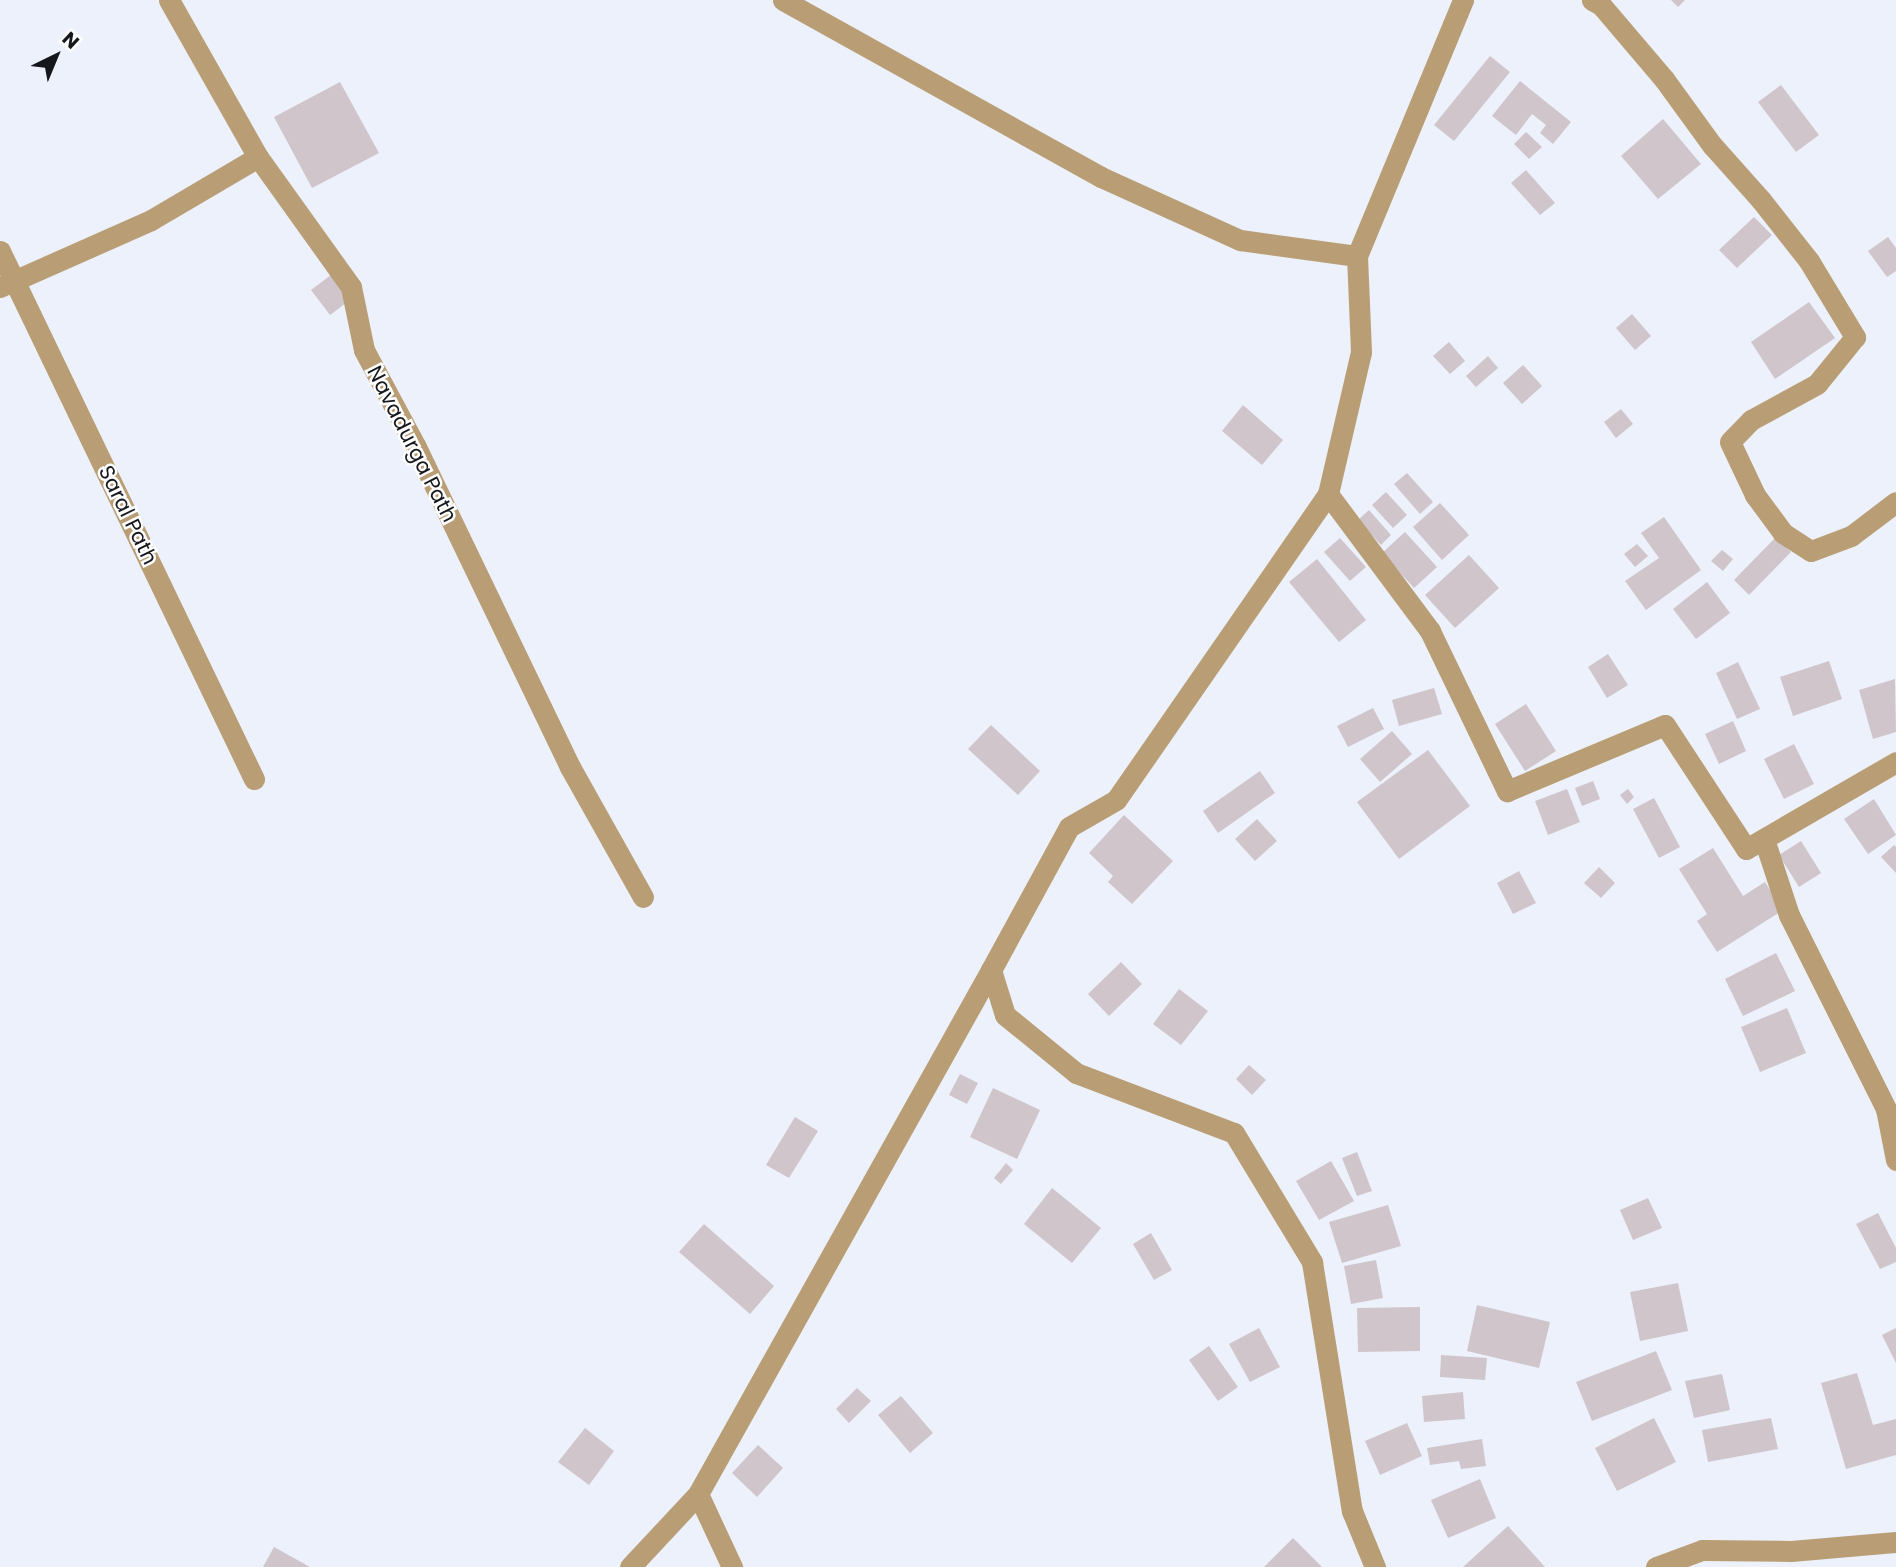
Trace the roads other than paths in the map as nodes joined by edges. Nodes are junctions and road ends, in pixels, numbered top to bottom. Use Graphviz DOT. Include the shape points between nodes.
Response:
graph roads {
  1 [pos="169,0"];
  2 [pos="783,0"];
  3 [pos="1463,0"];
  4 [pos="1592,0"];
  5 [pos="258,157"];
  6 [pos="0,251"];
  7 [pos="1357,256"];
  8 [pos="7,284"];
  9 [pos="1328,494"];
  10 [pos="1896,502"];
  11 [pos="1896,762"];
  12 [pos="254,779"];
  13 [pos="1764,839"];
  14 [pos="643,898"];
  15 [pos="991,970"];
  16 [pos="1896,1160"];
  17 [pos="698,1494"];
  18 [pos="1896,1542"];
  19 [pos="630,1567"];
  20 [pos="732,1567"];
  21 [pos="1375,1567"];
  22 [pos="1656,1567"];
  1 -- 5 [label="street, Navadurga Path"];
  2 -- 7 [label="street" via="1101,177 1240,240"];
  3 -- 7 [label="street"];
  4 -- 10 [label="street" via="1664,79 1712,145 1809,261 1855,337 1817,384 1751,420 1730,442 1755,495 1783,533 1811,551 1851,536"];
  5 -- 8 [label="street" via="152,220"];
  5 -- 14 [label="street, Navadurga Path" via="351,287 364,350 416,447 570,766"];
  6 -- 8 [label="street, Saral Path"];
  7 -- 9 [label="street" via="1361,352"];
  8 -- 12 [label="street, Saral Path"];
  9 -- 13 [label="street" via="1430,631 1507,791 1665,725 1746,849"];
  9 -- 15 [label="street" via="1116,800 1069,827"];
  11 -- 13 [label="street"];
  13 -- 16 [label="street" via="1789,915 1886,1109"];
  15 -- 17 [label="street"];
  15 -- 21 [label="street" via="1005,1014 1076,1073 1234,1133 1312,1262 1352,1511"];
  17 -- 19 [label="street"];
  17 -- 20 [label="street"];
  18 -- 22 [label="street" via="1791,1551 1702,1550"];
}
